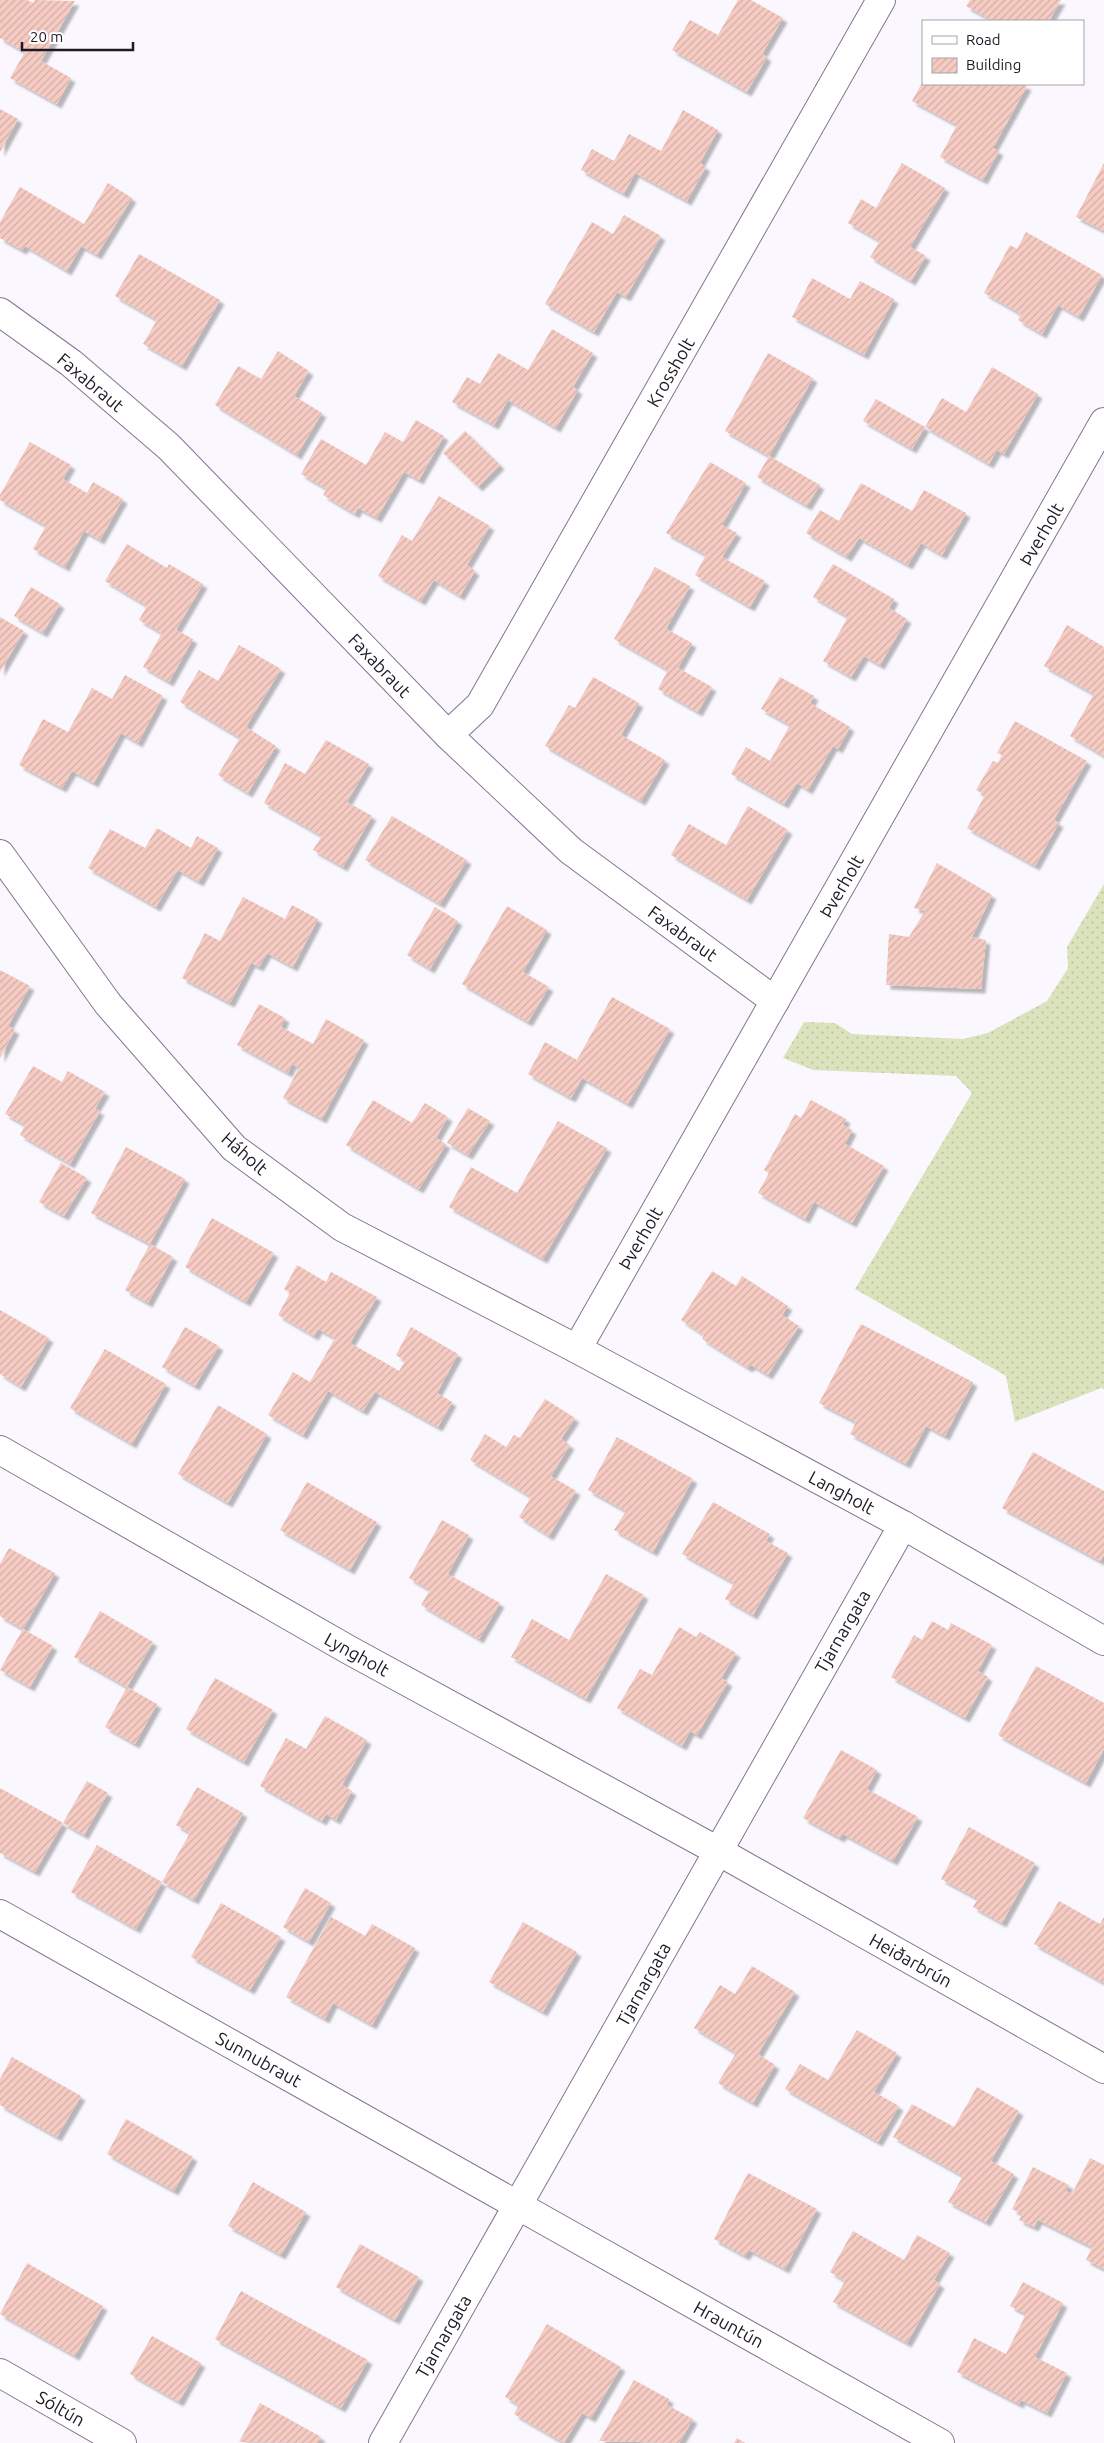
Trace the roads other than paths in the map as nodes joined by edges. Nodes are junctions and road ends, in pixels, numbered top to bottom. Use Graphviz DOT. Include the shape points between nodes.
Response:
graph roads {
  1 [pos="881,0"];
  2 [pos="0,312"];
  3 [pos="1104,422"];
  4 [pos="448,735"];
  5 [pos="0,854"];
  6 [pos="775,1001"];
  7 [pos="577,1349"];
  8 [pos="0,1450"];
  9 [pos="903,1525"];
  10 [pos="1104,1641"];
  11 [pos="718,1851"];
  12 [pos="0,1914"];
  13 [pos="1104,2068"];
  14 [pos="518,2205"];
  15 [pos="0,2373"];
  16 [pos="122,2443"];
  17 [pos="383,2443"];
  18 [pos="940,2443"];
  1 -- 4 [label="street, Krossholt" via="480,705"];
  2 -- 4 [label="street, Faxabraut" via="71,363 169,447"];
  3 -- 6 [label="street, Þverholt"];
  4 -- 6 [label="street, Faxabraut" via="571,850"];
  5 -- 7 [label="street, Háholt" via="108,1004 234,1148 342,1227"];
  6 -- 7 [label="street, Þverholt"];
  7 -- 9 [label="street, Langholt"];
  8 -- 11 [label="street, Lyngholt" via="349,1650"];
  9 -- 10 [label="street, Langholt"];
  9 -- 11 [label="street, Tjarnargata"];
  11 -- 13 [label="street, Heiðarbrún"];
  11 -- 14 [label="street, Tjarnargata"];
  12 -- 14 [label="street, Sunnubraut"];
  14 -- 17 [label="street, Tjarnargata"];
  14 -- 18 [label="street, Hrauntún"];
  15 -- 16 [label="street, Sóltún"];
}
